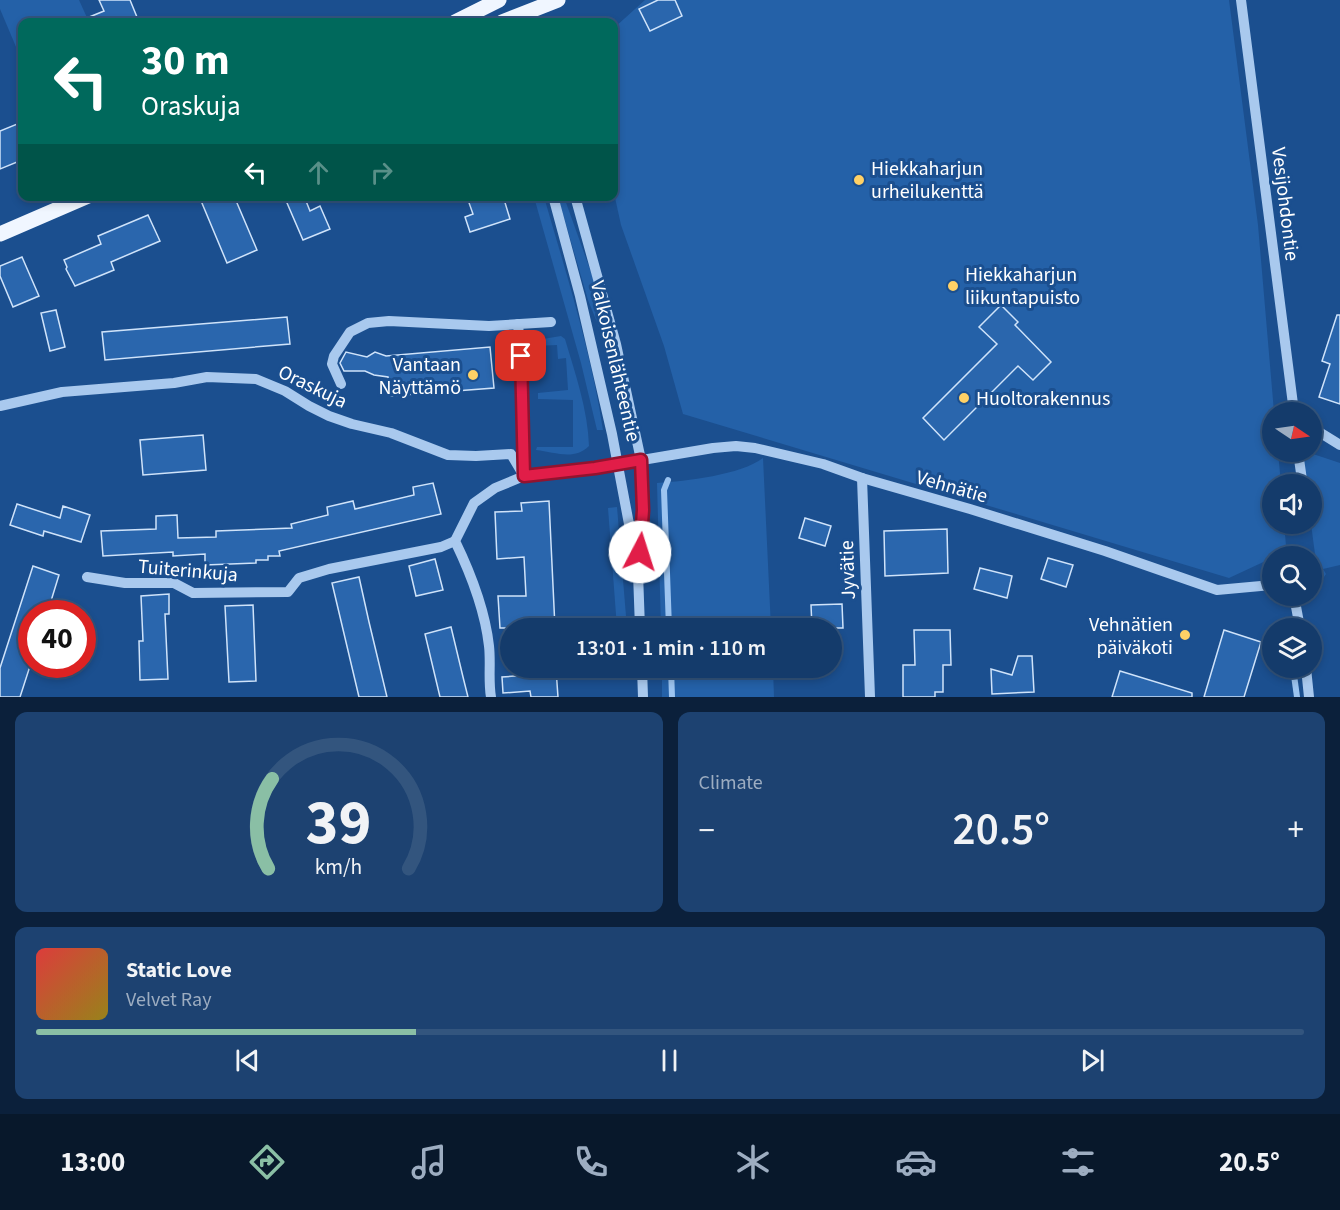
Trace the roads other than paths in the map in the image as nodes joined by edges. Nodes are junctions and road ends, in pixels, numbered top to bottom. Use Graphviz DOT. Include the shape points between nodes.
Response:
graph roads {
  1 [pos="499,0"];
  2 [pos="558,0"];
  3 [pos="1241,0"];
  4 [pos="528,11"];
  5 [pos="463,18"];
  6 [pos="503,18"];
  7 [pos="513,18"];
  8 [pos="76,201"];
  9 [pos="554,201"];
  10 [pos="576,201"];
  11 [pos="0,234"];
  12 [pos="551,322"];
  13 [pos="518,324"];
  14 [pos="341,384"];
  15 [pos="1293,402"];
  16 [pos="0,406"];
  17 [pos="1322,434"];
  18 [pos="1340,446"];
  19 [pos="641,460"];
  20 [pos="618,463"];
  21 [pos="524,476"];
  22 [pos="862,478"];
  23 [pos="455,541"];
  24 [pos="638,573"];
  25 [pos="87,577"];
  26 [pos="1262,586"];
  27 [pos="640,618"];
  28 [pos="642,678"];
  29 [pos="1307,678"];
  30 [pos="491,697"];
  31 [pos="643,697"];
  32 [pos="870,697"];
  33 [pos="1309,697"];
  1 -- 5 [label="main road"];
  1 -- 6 [label="main road"];
  2 -- 4 [label="main road"];
  3 -- 15 [label="street, Vesijohdontie"];
  4 -- 7 [label="main road"];
  8 -- 11 [label="main road"];
  9 -- 20 [label="street, Valkoisenlähteentie"];
  10 -- 19 [label="street, Valkoisenlähteentie" via="616,344"];
  12 -- 13 [label="street"];
  13 -- 14 [label="street" via="368,323 350,332 334,356 332,364"];
  13 -- 21 [label="street"];
  16 -- 21 [label="street, Oraskuja" via="62,392 207,378 256,378 329,416 448,454 511,454"];
  17 -- 18 [label="street"];
  19 -- 20 [label="street, Vehnätie"];
  19 -- 22 [label="street, Vehnätie" via="736,446 823,464"];
  19 -- 24 [label="street, Valkoisenlähteentie" via="643,510"];
  20 -- 21 [label="street"];
  20 -- 24 [label="street, Valkoisenlähteentie"];
  21 -- 23 [label="street" via="495,488 474,503"];
  22 -- 26 [label="street, Vehnätie" via="1105,551 1218,590"];
  22 -- 32 [label="street, Jyvätie"];
  23 -- 25 [label="street, Tuiterinkuja" via="299,578 288,592 193,592 174,583 125,583"];
  23 -- 30 [label="street" via="484,612"];
  24 -- 27 [label="street, Valkoisenlähteentie"];
  28 -- 31 [label="street"];
  29 -- 33 [label="street"];
}
